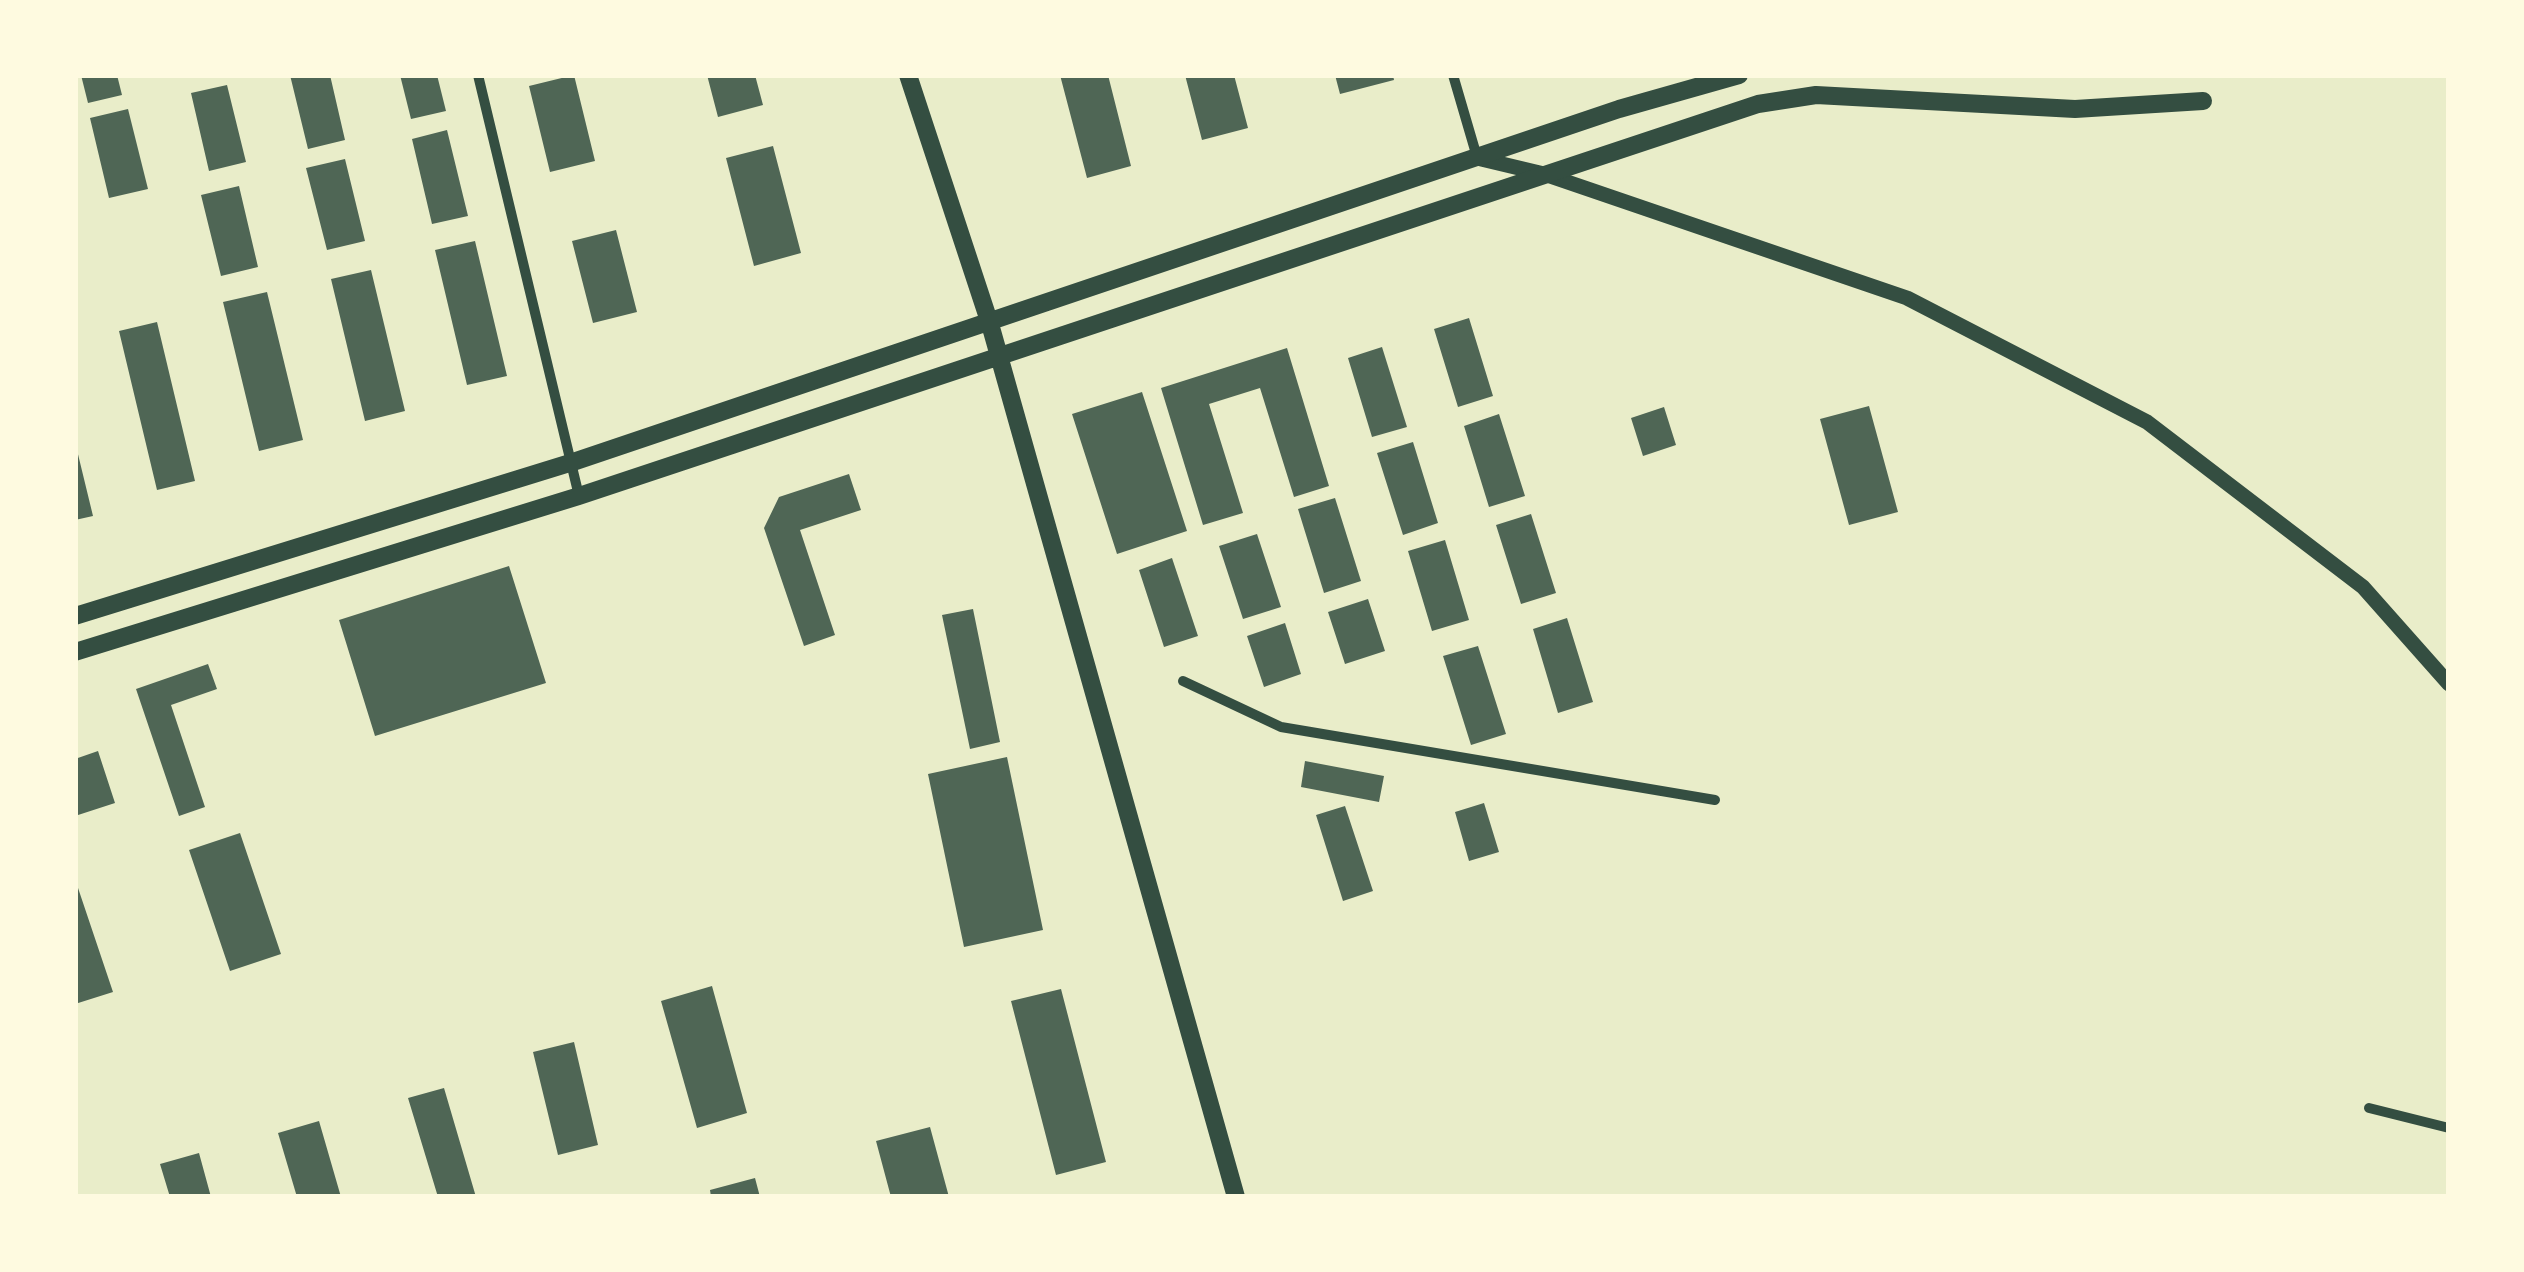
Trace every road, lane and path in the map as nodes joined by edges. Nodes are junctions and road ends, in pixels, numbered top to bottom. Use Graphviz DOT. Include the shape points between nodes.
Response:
graph roads {
  1 [pos="478,75"];
  2 [pos="908,75"];
  3 [pos="1453,75"];
  4 [pos="1738,75"];
  5 [pos="2202,101"];
  6 [pos="1477,158"];
  7 [pos="1544,174"];
  8 [pos="990,324"];
  9 [pos="999,357"];
  10 [pos="572,462"];
  11 [pos="580,496"];
  12 [pos="75,616"];
  13 [pos="75,652"];
  14 [pos="1183,681"];
  15 [pos="2449,684"];
  16 [pos="1716,800"];
  17 [pos="2369,1108"];
  18 [pos="2449,1128"];
  19 [pos="1236,1197"];
  1 -- 10 [label="street"];
  2 -- 8 [label="main road"];
  3 -- 6 [label="street"];
  4 -- 6 [label="main road"];
  5 -- 7 [label="main road" via="2075,109 1816,94 1758,104"];
  6 -- 7 [label="main road"];
  6 -- 8 [label="main road"];
  7 -- 9 [label="main road"];
  7 -- 15 [label="main road" via="1908,298 2146,422 2362,587"];
  8 -- 9 [label="main road"];
  8 -- 10 [label="main road"];
  9 -- 11 [label="main road"];
  9 -- 19 [label="main road"];
  10 -- 11 [label="street"];
  10 -- 12 [label="main road"];
  11 -- 13 [label="main road"];
  14 -- 16 [label="street" via="1281,726"];
  17 -- 18 [label="street"];
}
